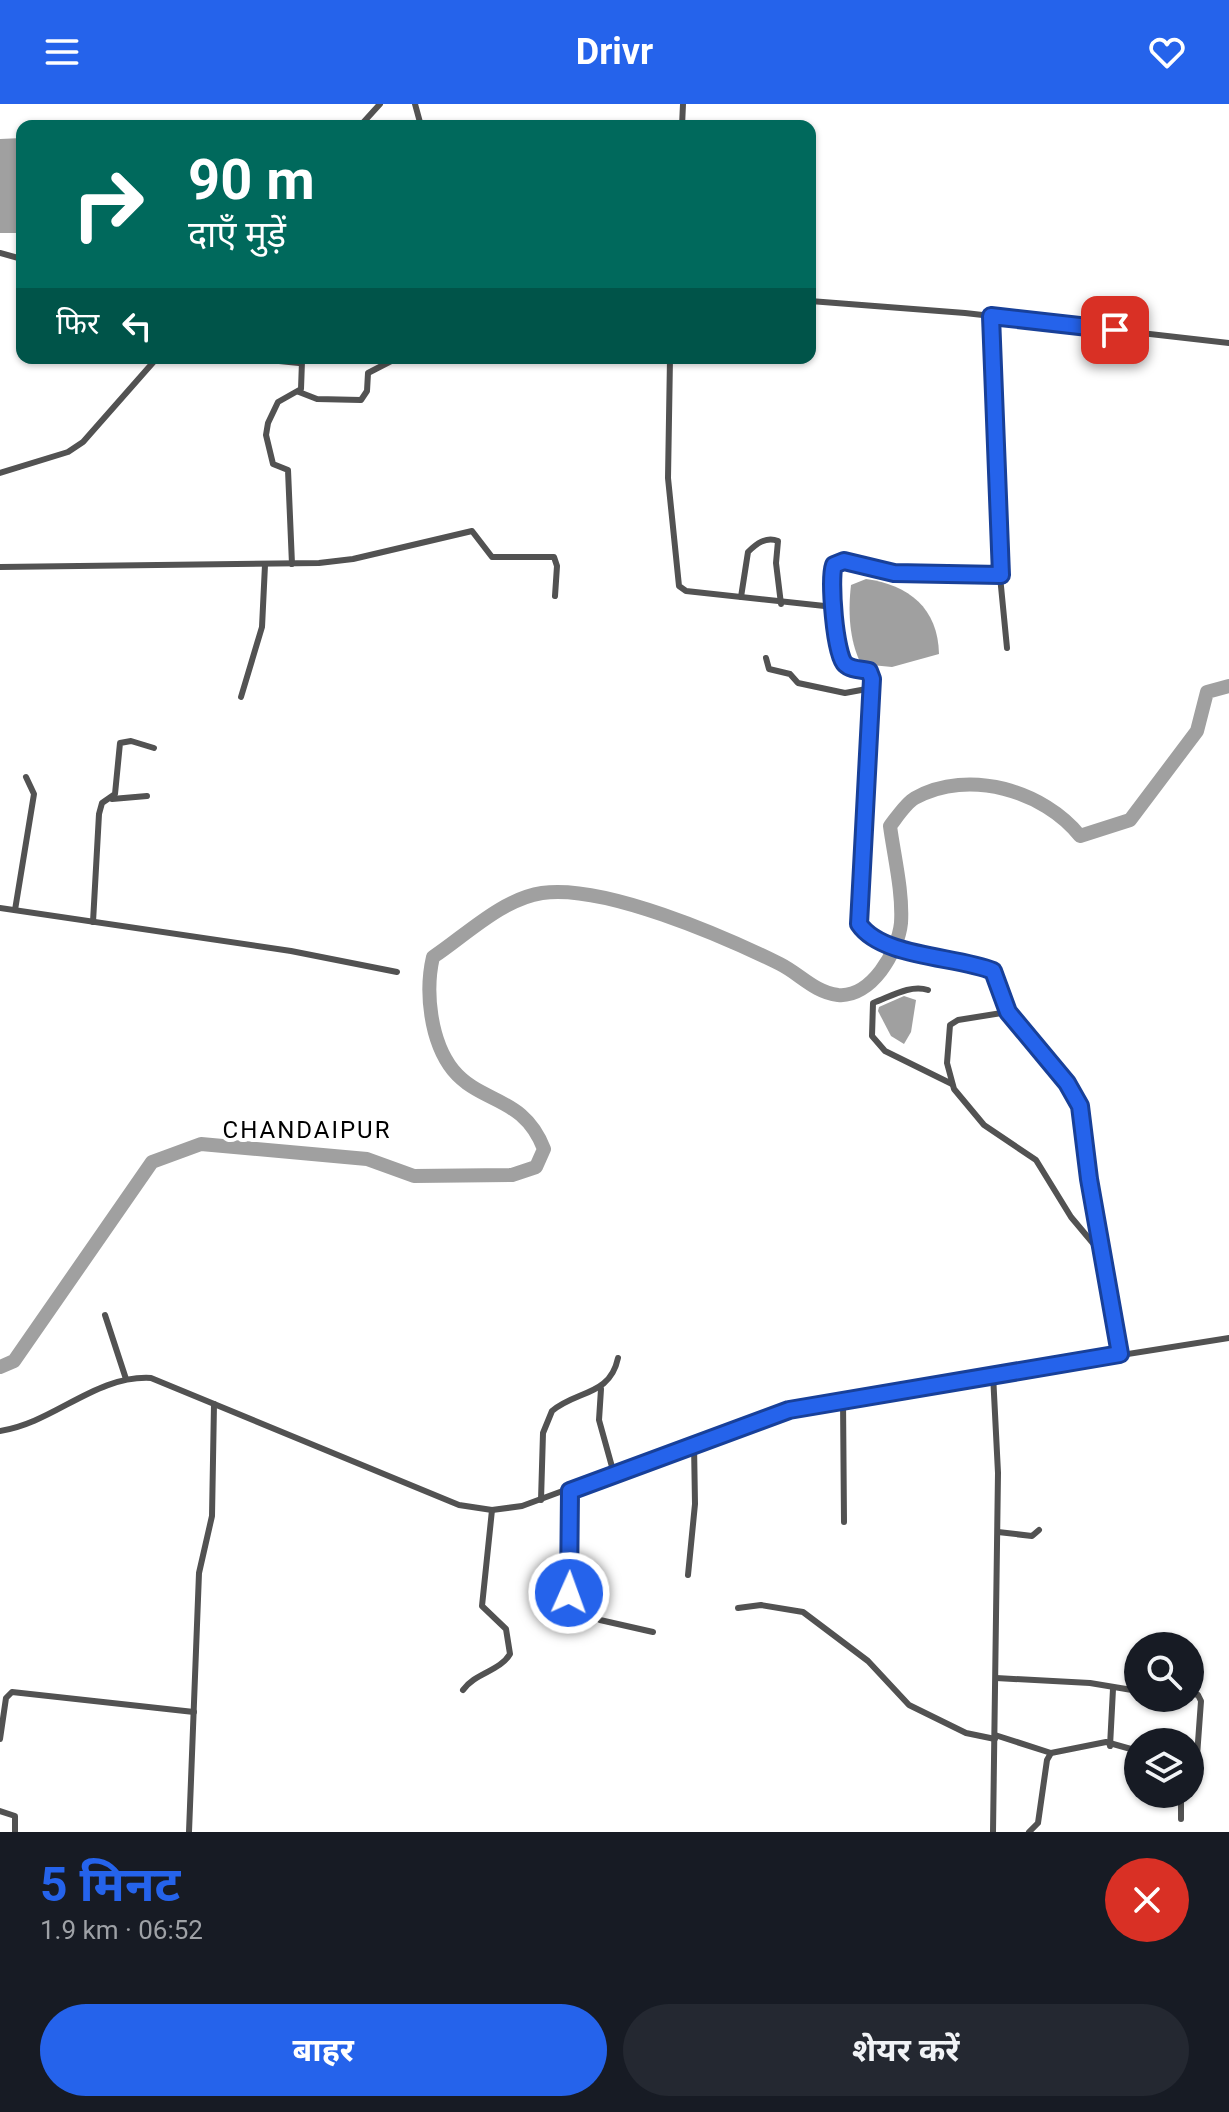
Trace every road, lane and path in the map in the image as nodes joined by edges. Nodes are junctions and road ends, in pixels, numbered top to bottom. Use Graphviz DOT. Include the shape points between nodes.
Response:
graph roads {
  1 [pos="816,301"];
  2 [pos="991,316"];
  3 [pos="1229,343"];
  4 [pos="152,364"];
  5 [pos="303,364"];
  6 [pos="385,364"];
  7 [pos="670,364"];
  8 [pos="299,392"];
  9 [pos="0,473"];
  10 [pos="292,564"];
  11 [pos="265,565"];
  12 [pos="0,567"];
  13 [pos="1000,576"];
  14 [pos="555,596"];
  15 [pos="741,597"];
  16 [pos="781,604"];
  17 [pos="834,607"];
  18 [pos="1007,648"];
  19 [pos="766,658"];
  20 [pos="872,688"];
  21 [pos="241,697"];
  22 [pos="154,748"];
  23 [pos="26,777"];
  24 [pos="147,796"];
  25 [pos="108,800"];
  26 [pos="0,908"];
  27 [pos="15,910"];
  28 [pos="93,922"];
  29 [pos="397,972"];
  30 [pos="928,990"];
  31 [pos="1008,1012"];
  32 [pos="952,1084"];
  33 [pos="1102,1254"];
  34 [pos="105,1315"];
  35 [pos="1229,1338"];
  36 [pos="1120,1354"];
  37 [pos="618,1358"];
  38 [pos="993,1374"];
  39 [pos="126,1379"];
  40 [pos="601,1389"];
  41 [pos="843,1399"];
  42 [pos="214,1404"];
  43 [pos="0,1431"];
  44 [pos="694,1444"];
  45 [pos="614,1474"];
  46 [pos="570,1491"];
  47 [pos="541,1500"];
  48 [pos="492,1510"];
  49 [pos="844,1522"];
  50 [pos="1039,1530"];
  51 [pos="998,1532"];
  52 [pos="688,1575"];
  53 [pos="738,1608"];
  54 [pos="653,1632"];
  55 [pos="996,1678"];
  56 [pos="1113,1689"];
  57 [pos="463,1690"];
  58 [pos="1124,1690"];
  59 [pos="194,1712"];
  60 [pos="995,1737"];
  61 [pos="0,1739"];
  62 [pos="1110,1746"];
  63 [pos="1124,1748"];
  64 [pos="1051,1753"];
  65 [pos="1181,1808"];
  66 [pos="0,1811"];
  67 [pos="1181,1819"];
  68 [pos="15,1832"];
  69 [pos="189,1832"];
  70 [pos="993,1832"];
  71 [pos="1029,1832"];
  1 -- 2 [label="street"];
  2 -- 3 [label="street"];
  2 -- 13 [label="street"];
  4 -- 9 [label="street" via="75,448"];
  5 -- 8 [label="street"];
  6 -- 8 [label="street" via="368,373 361,400 317,399"];
  7 -- 15 [label="street" via="668,478 679,586"];
  8 -- 10 [label="street" via="278,402 266,431 273,464 288,470"];
  10 -- 11 [label="street"];
  10 -- 14 [label="street" via="353,559 472,531 492,557 554,557"];
  11 -- 12 [label="street"];
  11 -- 21 [label="street" via="262,627"];
  13 -- 17 [label="street" via="894,573 844,561 832,569"];
  13 -- 18 [label="street"];
  15 -- 16 [label="street"];
  15 -- 16 [label="street" via="748,552 775,539"];
  16 -- 17 [label="street"];
  17 -- 20 [label="street" via="841,659 851,668 869,671"];
  19 -- 20 [label="street" via="769,669 790,674 798,683 845,693"];
  20 -- 31 [label="street" via="858,918 865,932 902,950 993,971"];
  22 -- 25 [label="street" via="121,742 115,794"];
  23 -- 27 [label="street" via="34,794"];
  24 -- 25 [label="street"];
  25 -- 28 [label="street" via="99,814"];
  26 -- 27 [label="street"];
  27 -- 28 [label="street"];
  28 -- 29 [label="street"];
  30 -- 32 [label="street" via="920,987 873,1003 872,1036 885,1051"];
  31 -- 32 [label="street" via="950,1025 947,1063"];
  31 -- 33 [label="street" via="1080,1106"];
  32 -- 33 [label="street" via="984,1125 1036,1160 1071,1217"];
  33 -- 36 [label="street"];
  34 -- 39 [label="street"];
  35 -- 36 [label="street"];
  36 -- 38 [label="street"];
  37 -- 40 [label="street"];
  38 -- 41 [label="street"];
  38 -- 51 [label="street"];
  39 -- 42 [label="street" via="151,1378"];
  39 -- 43 [label="street"];
  40 -- 45 [label="street" via="599,1420"];
  40 -- 47 [label="street" via="552,1411 543,1433"];
  41 -- 44 [label="street" via="760,1418"];
  41 -- 49 [label="street"];
  42 -- 48 [label="street" via="448,1501"];
  42 -- 59 [label="street" via="212,1516 199,1573"];
  44 -- 45 [label="street"];
  44 -- 52 [label="street"];
  45 -- 46 [label="street"];
  46 -- 47 [label="street"];
  46 -- 54 [label="street" via="571,1600 600,1620"];
  47 -- 48 [label="street"];
  48 -- 57 [label="street" via="482,1606 506,1629 510,1654"];
  50 -- 51 [label="street" via="1032,1536"];
  51 -- 55 [label="street"];
  53 -- 60 [label="street" via="761,1605 803,1612 868,1661 911,1706 966,1733"];
  55 -- 56 [label="street"];
  55 -- 60 [label="street"];
  56 -- 58 [label="street"];
  56 -- 62 [label="street"];
  59 -- 61 [label="street" via="12,1692 6,1698"];
  59 -- 69 [label="street"];
  60 -- 64 [label="street"];
  60 -- 70 [label="street"];
  62 -- 63 [label="street"];
  62 -- 64 [label="street" via="1106,1742"];
  64 -- 71 [label="street" via="1038,1823"];
  65 -- 67 [label="street"];
  66 -- 68 [label="street" via="15,1816"];
}
